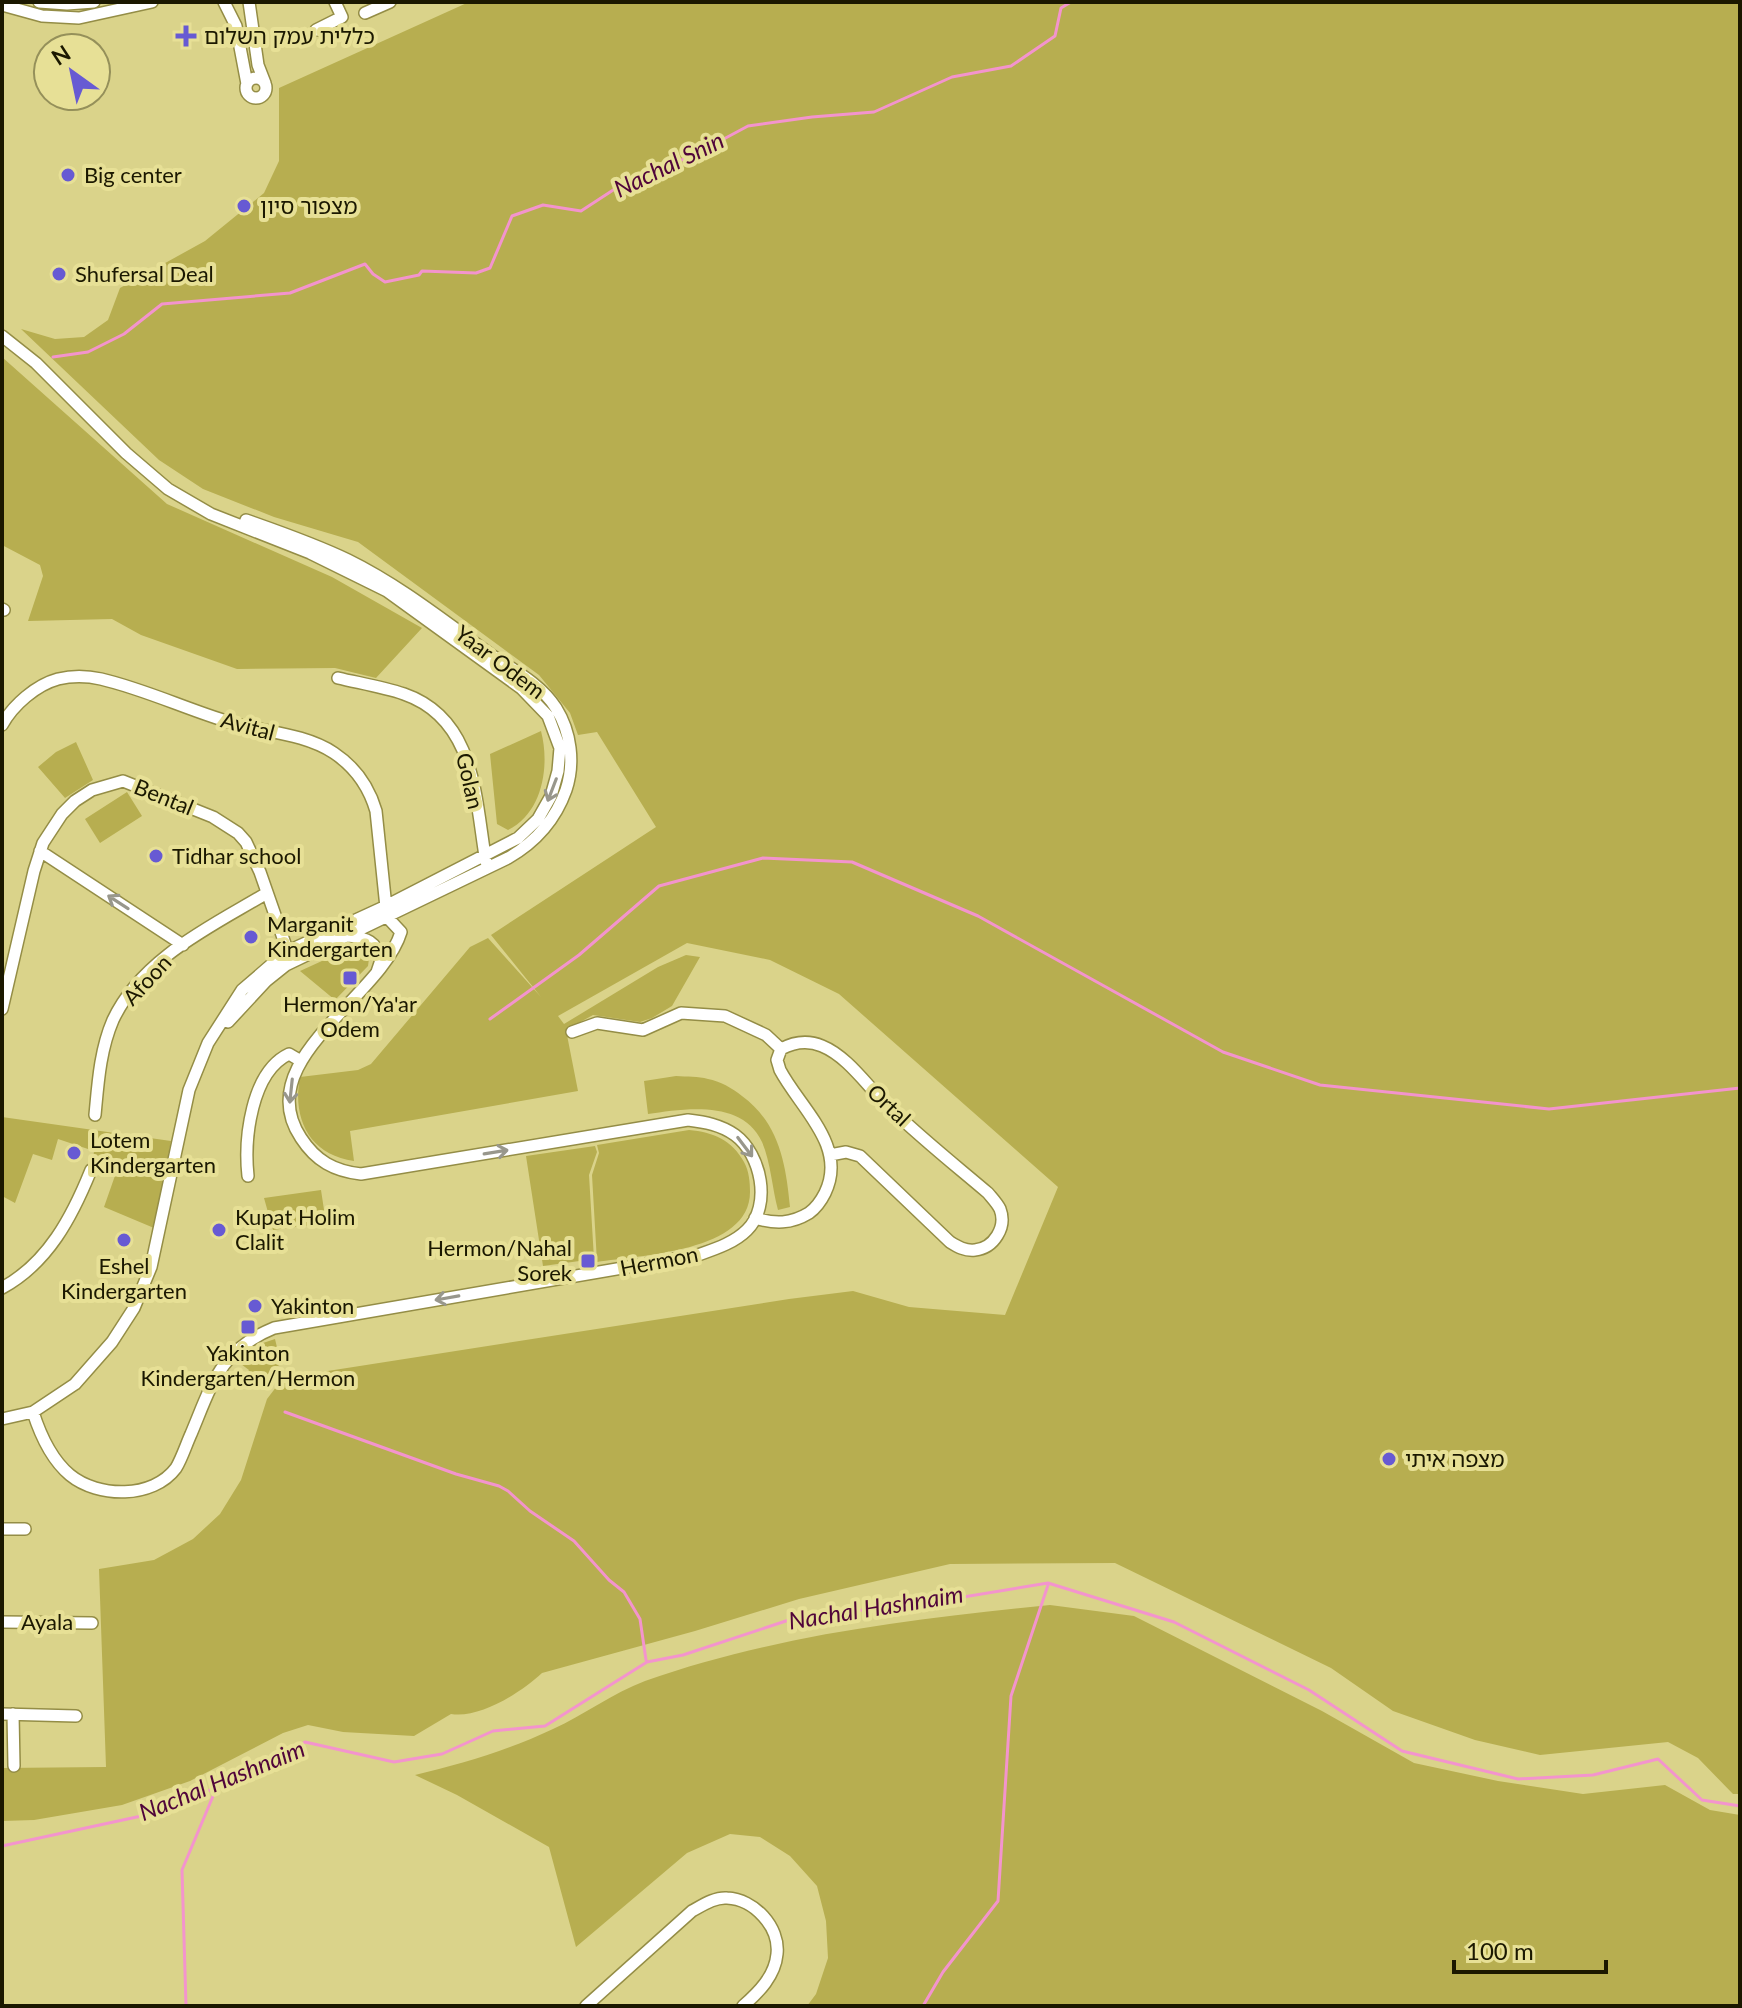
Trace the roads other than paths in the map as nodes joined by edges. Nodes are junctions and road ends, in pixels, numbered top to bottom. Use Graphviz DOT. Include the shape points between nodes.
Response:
graph roads {
  1 [pos="39,2"];
  2 [pos="94,2"];
  3 [pos="152,2"];
  4 [pos="224,2"];
  5 [pos="249,2"];
  6 [pos="335,2"];
  7 [pos="390,2"];
  8 [pos="2,5"];
  9 [pos="365,13"];
  10 [pos="316,30"];
  11 [pos="2,329"];
  12 [pos="2,336"];
  13 [pos="338,678"];
  14 [pos="2,725"];
  15 [pos="40,851"];
  16 [pos="486,862"];
  17 [pos="267,893"];
  18 [pos="386,911"];
  19 [pos="347,936"];
  20 [pos="183,945"];
  21 [pos="289,957"];
  22 [pos="377,973"];
  23 [pos="2,1009"];
  24 [pos="572,1032"];
  25 [pos="781,1049"];
  26 [pos="301,1061"];
  27 [pos="95,1115"];
  28 [pos="830,1155"];
  29 [pos="91,1170"];
  30 [pos="248,1176"];
  31 [pos="755,1218"];
  32 [pos="2,1288"];
  33 [pos="33,1412"];
  34 [pos="2,1419"];
  35 [pos="2,1529"];
  36 [pos="25,1529"];
  37 [pos="2,1622"];
  38 [pos="92,1623"];
  39 [pos="8,1714"];
  40 [pos="76,1716"];
  41 [pos="14,1766"];
  42 [pos="586,2006"];
  43 [pos="743,2006"];
  1 -- 2 [label="street"];
  3 -- 8 [label="street" via="79,18 42,16"];
  4 -- 5 [label="street" via="236,26 247,84 255,78 265,83"];
  6 -- 10 [label="street" via="342,17"];
  7 -- 9 [label="street"];
  11 -- 16 [label="street, Yaar Odem" via="170,483 212,507 369,571 551,701 570,746 564,795 534,841"];
  12 -- 16 [label="street, Yaar Odem, one-way" via="168,489 211,514 387,591 543,708 560,748 551,796 529,829"];
  13 -- 16 [label="street, Golan" via="404,694 448,722 468,758"];
  14 -- 18 [label="street, Avital" via="39,687 76,677 320,745 345,761 373,799"];
  15 -- 17 [label="street, Bental" via="75,801 123,781 228,825 246,842"];
  20 -- 15 [label="street, one-way"];
  15 -- 23 [label="street, Bental"];
  16 -- 18 [label="street, Yaar Odem"];
  17 -- 20 [label="street, Afoon"];
  17 -- 21 [label="street, Bental"];
  18 -- 19 [label="street, Yaar Odem"];
  18 -- 21 [label="street, Yaar Odem"];
  18 -- 22 [label="street" via="401,932"];
  19 -- 21 [label="street, Yaar Odem"];
  19 -- 22 [label="street" via="373,942 381,960"];
  20 -- 27 [label="street, Afoon" via="146,974 114,1019 98,1075"];
  21 -- 33 [label="street, Yaar Odem" via="208,1043 189,1090 151,1267 134,1308 84,1376"];
  22 -- 26 [label="street"];
  24 -- 25 [label="street" via="597,1023 643,1030 681,1013 725,1016 766,1035"];
  25 -- 28 [label="street" via="780,1070 816,1123"];
  25 -- 28 [label="street, Ortal" via="803,1042 835,1053 988,1193 1000,1210 997,1236 975,1250 962,1249 860,1156"];
  26 -- 30 [label="street" via="289,1054 281,1058 259,1092 245,1151"];
  26 -- 31 [label="street, one-way" via="290,1086 290,1114 310,1151 342,1172 361,1174 688,1120 708,1122 738,1137 755,1162 760,1184"];
  28 -- 31 [label="street" via="830,1183 813,1211 785,1222"];
  29 -- 32 [label="street" via="51,1246"];
  31 -- 33 [label="street, Hermon, one-way" via="732,1240 698,1255 298,1323 253,1336 212,1382 176,1468 149,1489 100,1489 71,1476 47,1444"];
  33 -- 34 [label="street, Yaar Odem"];
  35 -- 36 [label="street"];
  37 -- 38 [label="street, Ayala"];
  39 -- 40 [label="street"];
  39 -- 41 [label="street"];
  42 -- 43 [label="street" via="692,1911 725,1897 757,1910 768,1922 777,1952 768,1980"];
}
